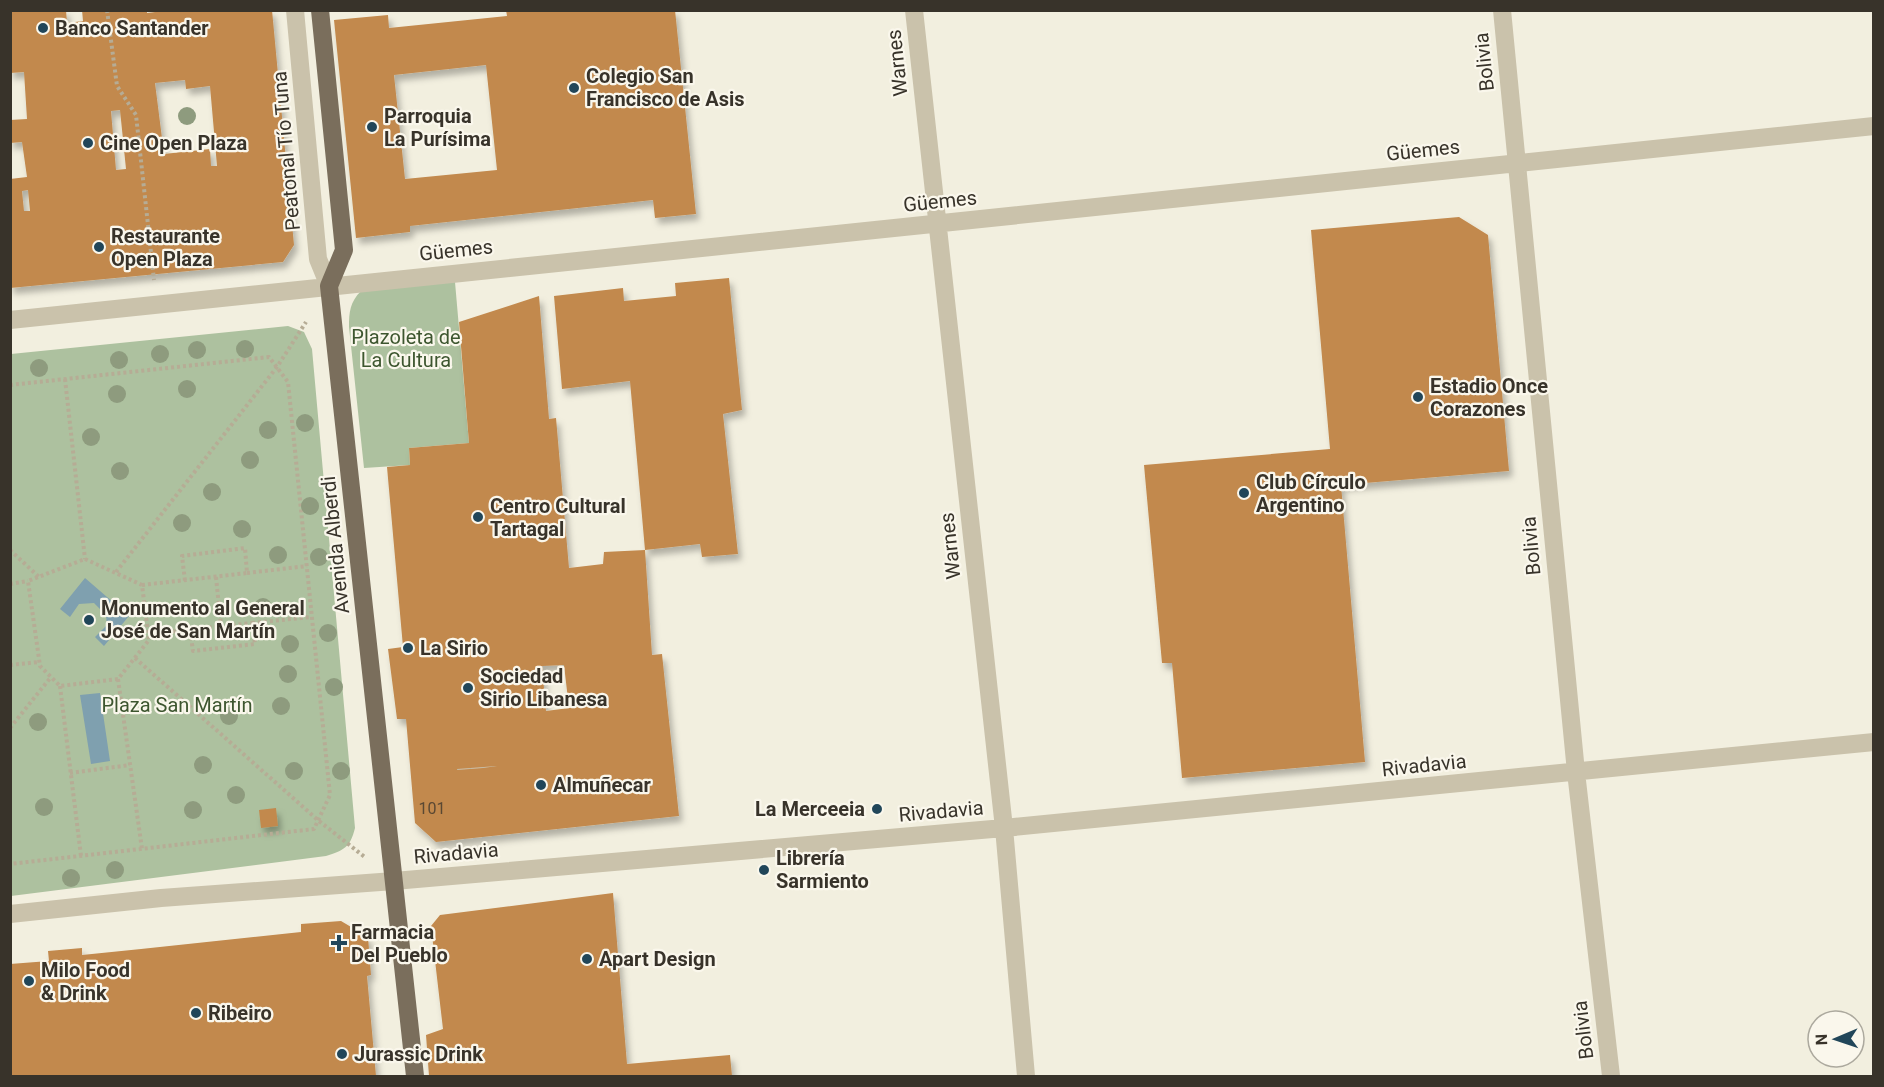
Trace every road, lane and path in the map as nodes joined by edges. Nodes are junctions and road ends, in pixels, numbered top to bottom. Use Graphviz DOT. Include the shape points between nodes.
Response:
graph roads {
  1 [pos="107,10"];
  2 [pos="295,10"];
  3 [pos="320,10"];
  4 [pos="914,10"];
  5 [pos="1502,10"];
  6 [pos="1874,126"];
  7 [pos="1517,163"];
  8 [pos="938,223"];
  9 [pos="329,286"];
  10 [pos="157,304"];
  11 [pos="10,320"];
  12 [pos="277,367"];
  13 [pos="65,379"];
  14 [pos="10,385"];
  15 [pos="10,550"];
  16 [pos="85,559"];
  17 [pos="307,566"];
  18 [pos="116,572"];
  19 [pos="247,573"];
  20 [pos="39,577"];
  21 [pos="216,577"];
  22 [pos="185,580"];
  23 [pos="28,581"];
  24 [pos="10,584"];
  25 [pos="142,585"];
  26 [pos="312,617"];
  27 [pos="252,623"];
  28 [pos="220,626"];
  29 [pos="190,629"];
  30 [pos="148,634"];
  31 [pos="135,658"];
  32 [pos="39,662"];
  33 [pos="10,665"];
  34 [pos="51,677"];
  35 [pos="118,679"];
  36 [pos="60,686"];
  37 [pos="10,728"];
  38 [pos="1874,742"];
  39 [pos="130,765"];
  40 [pos="1576,772"];
  41 [pos="70,773"];
  42 [pos="319,821"];
  43 [pos="1004,828"];
  44 [pos="142,849"];
  45 [pos="81,856"];
  46 [pos="10,864"];
  47 [pos="394,881"];
  48 [pos="10,914"];
  49 [pos="415,1077"];
  50 [pos="1026,1077"];
  51 [pos="1611,1077"];
  1 -- 10 [label="path" via="117,86 136,115"];
  2 -- 9 [label="street, Peatonal Tío Tuna" via="318,259"];
  3 -- 9 [label="main road, Avenida Alberdi" via="344,250"];
  4 -- 8 [label="street, Warnes"];
  5 -- 7 [label="street, Bolivia"];
  6 -- 7 [label="street, Güemes"];
  7 -- 8 [label="street, Güemes"];
  7 -- 40 [label="street, Bolivia"];
  8 -- 9 [label="street, Güemes"];
  8 -- 43 [label="street, Warnes"];
  9 -- 10 [label="street, Güemes"];
  9 -- 12 [label="path"];
  9 -- 47 [label="main road, Avenida Alberdi"];
  10 -- 11 [label="street, Güemes"];
  12 -- 13 [label="path" via="269,357"];
  12 -- 17 [label="path" via="288,382"];
  12 -- 18 [label="path"];
  13 -- 14 [label="path"];
  13 -- 16 [label="path"];
  15 -- 20 [label="path"];
  16 -- 18 [label="path"];
  16 -- 20 [label="path"];
  17 -- 19 [label="path"];
  17 -- 26 [label="path"];
  18 -- 25 [label="path"];
  19 -- 21 [label="path"];
  19 -- 22 [label="path" via="245,548 182,556"];
  20 -- 23 [label="path"];
  21 -- 22 [label="path"];
  21 -- 28 [label="path"];
  22 -- 25 [label="path"];
  23 -- 24 [label="path"];
  23 -- 32 [label="path"];
  25 -- 30 [label="path"];
  26 -- 27 [label="path"];
  26 -- 42 [label="path" via="330,795"];
  27 -- 28 [label="path"];
  27 -- 29 [label="path" via="255,644 193,651"];
  28 -- 29 [label="path"];
  29 -- 30 [label="path"];
  30 -- 31 [label="path" via="149,640"];
  31 -- 35 [label="path"];
  31 -- 42 [label="path"];
  32 -- 33 [label="path"];
  32 -- 34 [label="path"];
  34 -- 36 [label="path"];
  34 -- 37 [label="path"];
  35 -- 36 [label="path"];
  35 -- 39 [label="path"];
  36 -- 41 [label="path"];
  38 -- 40 [label="street, Rivadavia"];
  39 -- 41 [label="path"];
  39 -- 44 [label="path"];
  40 -- 43 [label="street, Rivadavia"];
  40 -- 51 [label="street, Bolivia"];
  41 -- 45 [label="path"];
  42 -- 44 [label="path" via="314,829"];
  42 -- 47 [label="path"];
  43 -- 47 [label="street, Rivadavia"];
  43 -- 50 [label="street, Warnes"];
  44 -- 45 [label="path"];
  45 -- 46 [label="path"];
  47 -- 48 [label="street, Rivadavia" via="161,898"];
  47 -- 49 [label="main road, Avenida Alberdi"];
}
